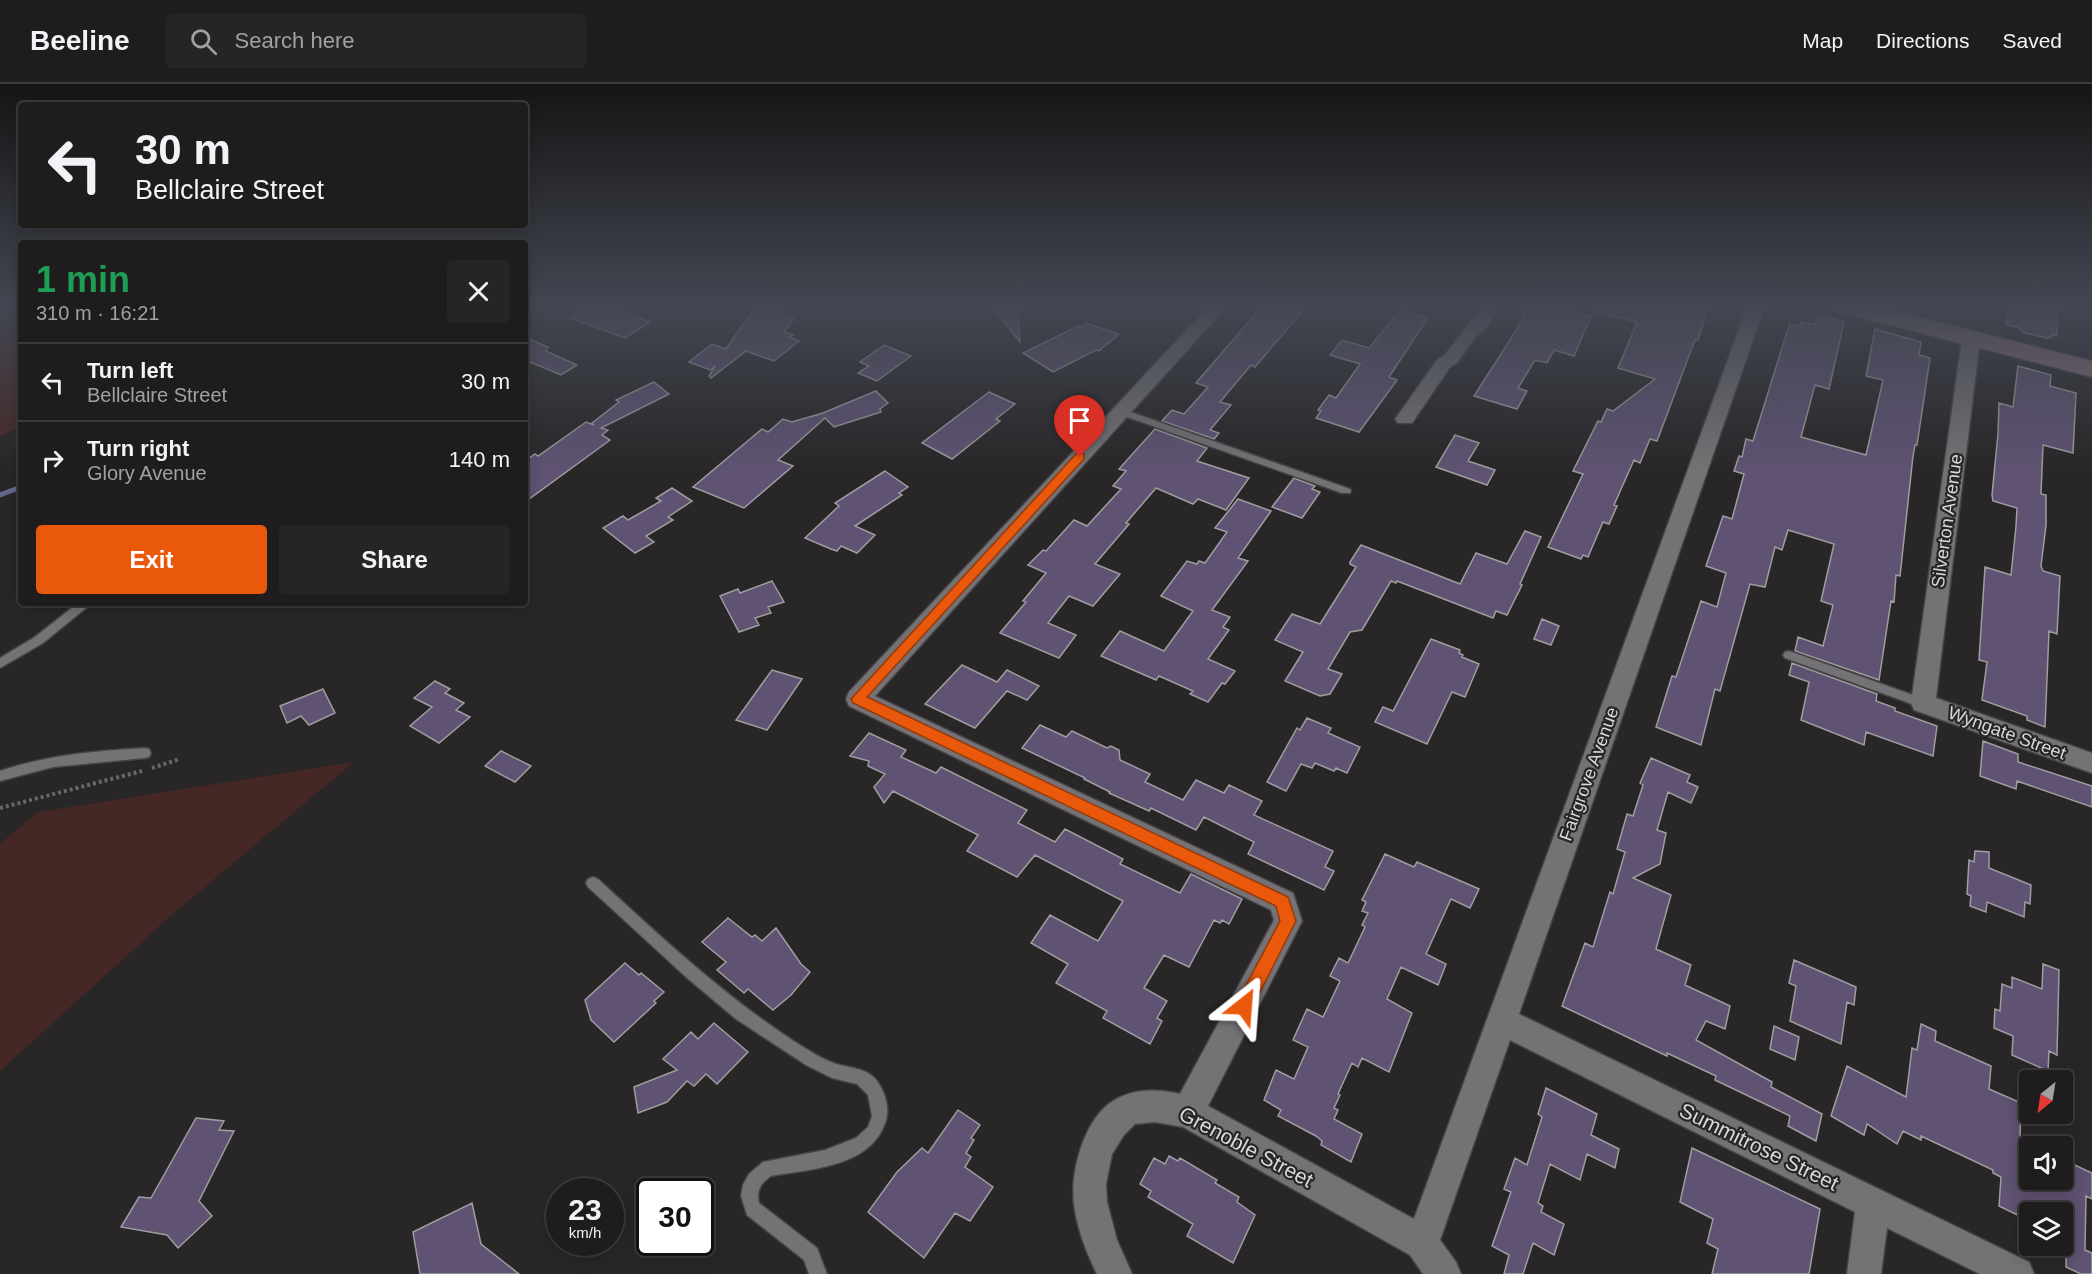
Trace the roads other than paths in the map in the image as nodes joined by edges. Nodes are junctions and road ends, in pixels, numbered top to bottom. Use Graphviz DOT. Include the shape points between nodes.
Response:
graph roads {
  1 [pos="1169,361"];
  2 [pos="1448,361"];
  3 [pos="1738,361"];
  4 [pos="1968,361"];
  5 [pos="2058,361"];
  6 [pos="2092,369"];
  7 [pos="1122,411"];
  8 [pos="1405,419"];
  9 [pos="1346,491"];
  10 [pos="82,606"];
  11 [pos="1789,655"];
  12 [pos="0,664"];
  13 [pos="1923,703"];
  14 [pos="145,753"];
  15 [pos="2092,763"];
  16 [pos="0,776"];
  17 [pos="593,884"];
  18 [pos="1500,1020"];
  19 [pos="1188,1112"];
  20 [pos="1873,1204"];
  21 [pos="1422,1243"];
  22 [pos="818,1274"];
  23 [pos="1115,1274"];
  24 [pos="1444,1274"];
  25 [pos="1864,1274"];
  26 [pos="2017,1274"];
  1 -- 7 [label="street"];
  2 -- 8 [label="street"];
  3 -- 18 [label="street, Fairgrove Avenue"];
  4 -- 13 [label="street, Silverton Avenue"];
  5 -- 6 [label="street"];
  7 -- 9 [label="lane"];
  7 -- 19 [label="street" via="858,699 1283,902 1288,921"];
  10 -- 12 [label="lane"];
  11 -- 13 [label="lane"];
  13 -- 15 [label="street, Wyngate Street"];
  14 -- 16 [label="lane" via="60,759"];
  17 -- 22 [label="lane" via="682,967 749,1019 810,1060 862,1078 871,1086 879,1110 872,1135 863,1144 842,1154 769,1168 751,1185 753,1209 811,1254"];
  18 -- 20 [label="street, Summitrose Street"];
  18 -- 21 [label="street, Fairgrove Avenue"];
  19 -- 21 [label="street, Grenoble Street"];
  19 -- 23 [label="street, Grenoble Street" via="1136,1107 1126,1110 1102,1136 1093,1158 1091,1208 1097,1238"];
  20 -- 25 [label="street"];
  20 -- 26 [label="street, Summitrose Street"];
  21 -- 24 [label="street, Grenoble Street"];
}
